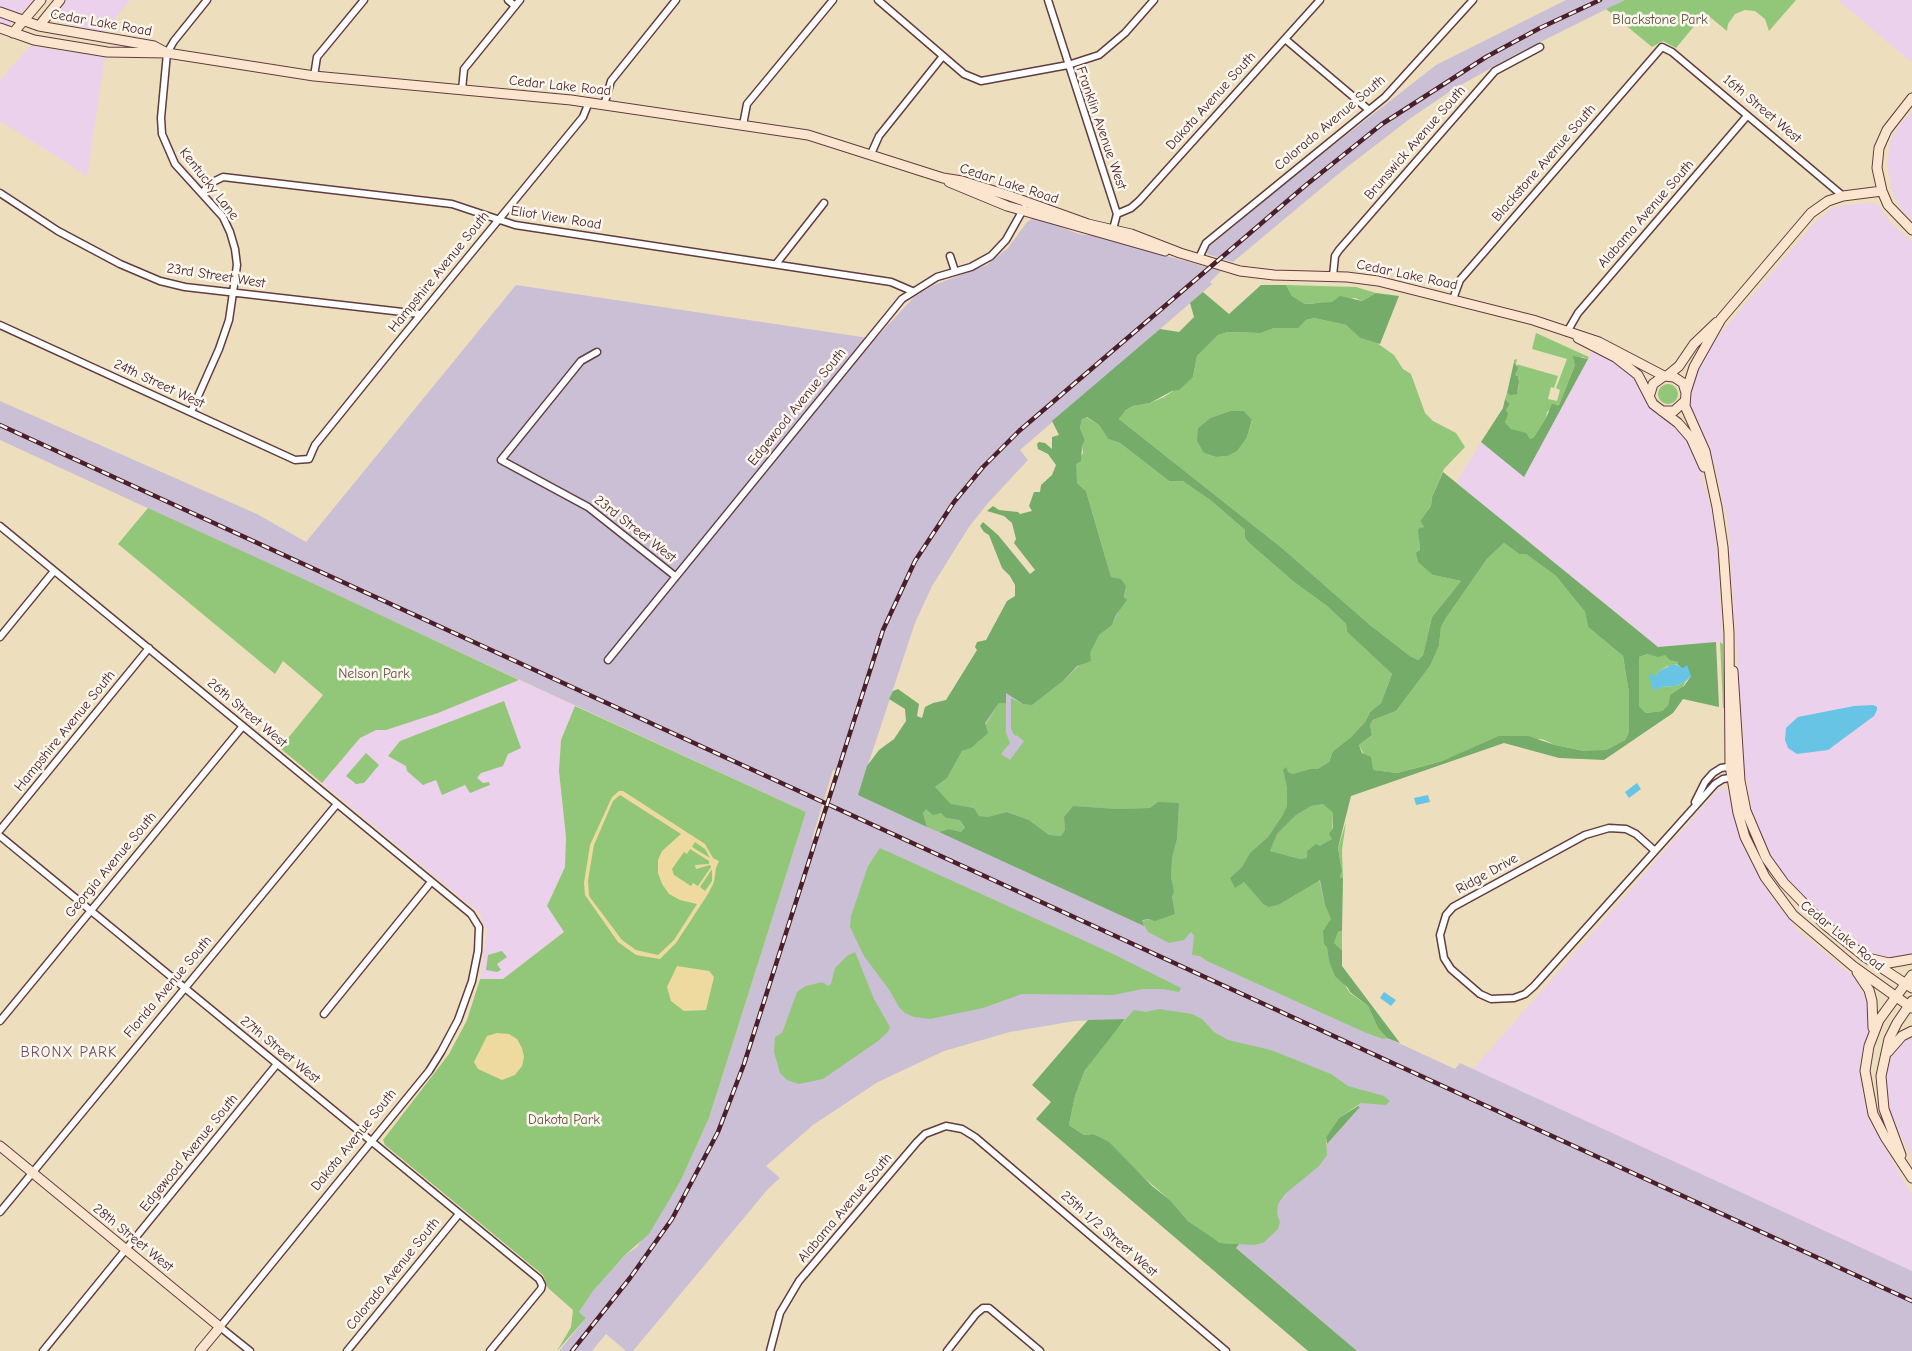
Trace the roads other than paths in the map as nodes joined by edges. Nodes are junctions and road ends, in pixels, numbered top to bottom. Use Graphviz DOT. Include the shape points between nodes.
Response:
graph roads {
  1 [pos="41,0"];
  2 [pos="60,0"];
  3 [pos="207,0"];
  4 [pos="364,0"];
  5 [pos="508,0"];
  6 [pos="520,0"];
  7 [pos="676,0"];
  8 [pos="833,0"];
  9 [pos="878,0"];
  10 [pos="1048,0"];
  11 [pos="1154,0"];
  12 [pos="1320,0"];
  13 [pos="1473,0"];
  14 [pos="515,6"];
  15 [pos="0,12"];
  16 [pos="23,22"];
  17 [pos="39,26"];
  18 [pos="0,28"];
  19 [pos="13,33"];
  20 [pos="1285,39"];
  21 [pos="1540,47"];
  22 [pos="1662,47"];
  23 [pos="167,53"];
  24 [pos="943,56"];
  25 [pos="1068,65"];
  26 [pos="314,76"];
  27 [pos="462,90"];
  28 [pos="1912,98"];
  29 [pos="589,102"];
  30 [pos="604,105"];
  31 [pos="1369,110"];
  32 [pos="1747,116"];
  33 [pos="742,125"];
  34 [pos="871,154"];
  35 [pos="1882,191"];
  36 [pos="0,193"];
  37 [pos="202,193"];
  38 [pos="1843,196"];
  39 [pos="824,202"];
  40 [pos="1024,206"];
  41 [pos="1117,214"];
  42 [pos="498,220"];
  43 [pos="1912,230"];
  44 [pos="1112,233"];
  45 [pos="950,256"];
  46 [pos="1199,258"];
  47 [pos="776,264"];
  48 [pos="955,271"];
  49 [pos="1333,276"];
  50 [pos="912,291"];
  51 [pos="233,293"];
  52 [pos="1453,299"];
  53 [pos="420,314"];
  54 [pos="1721,319"];
  55 [pos="0,324"];
  56 [pos="1567,332"];
  57 [pos="597,352"];
  58 [pos="1665,376"];
  59 [pos="1650,394"];
  60 [pos="1685,397"];
  61 [pos="1660,410"];
  62 [pos="191,412"];
  63 [pos="308,458"];
  64 [pos="1711,481"];
  65 [pos="0,526"];
  66 [pos="54,570"];
  67 [pos="675,576"];
  68 [pos="0,637"];
  69 [pos="149,648"];
  70 [pos="1730,652"];
  71 [pos="608,660"];
  72 [pos="243,726"];
  73 [pos="1739,765"];
  74 [pos="1730,766"];
  75 [pos="1735,777"];
  76 [pos="337,804"];
  77 [pos="1694,806"];
  78 [pos="0,830"];
  79 [pos="0,836"];
  80 [pos="1654,851"];
  81 [pos="431,882"];
  82 [pos="90,911"];
  83 [pos="476,922"];
  84 [pos="1865,957"];
  85 [pos="1912,959"];
  86 [pos="1853,966"];
  87 [pos="1912,975"];
  88 [pos="1908,986"];
  89 [pos="184,987"];
  90 [pos="1896,996"];
  91 [pos="1911,1005"];
  92 [pos="324,1014"];
  93 [pos="0,1021"];
  94 [pos="1912,1031"];
  95 [pos="1872,1036"];
  96 [pos="1885,1056"];
  97 [pos="277,1064"];
  98 [pos="975,1137"];
  99 [pos="371,1141"];
  100 [pos="0,1146"];
  101 [pos="32,1172"];
  102 [pos="1910,1173"];
  103 [pos="0,1212"];
  104 [pos="459,1214"];
  105 [pos="126,1249"];
  106 [pos="220,1326"];
  107 [pos="43,1351"];
  108 [pos="200,1351"];
  109 [pos="250,1351"];
  110 [pos="347,1351"];
  111 [pos="490,1351"];
  112 [pos="770,1351"];
  113 [pos="947,1351"];
  114 [pos="1040,1351"];
  115 [pos="1226,1351"];
  1 -- 16 [label="street"];
  2 -- 17 [label="street"];
  3 -- 23 [label="street"];
  4 -- 26 [label="street" via="317,57"];
  5 -- 14 [label="street"];
  6 -- 14 [label="street"];
  7 -- 30 [label="street" via="611,81"];
  8 -- 33 [label="street" via="748,104"];
  9 -- 24 [label="street, Franklin Avenue West"];
  10 -- 25 [label="street"];
  11 -- 25 [label="street" via="1107,50"];
  12 -- 20 [label="street, Dakota Avenue South"];
  13 -- 31 [label="street, Colorado Avenue South" via="1385,97"];
  14 -- 27 [label="street" via="464,69"];
  15 -- 16 [label="street, Cedar Lake Road"];
  16 -- 17 [label="street, Cedar Lake Road"];
  16 -- 19 [label="street"];
  17 -- 23 [label="street, Cedar Lake Road" via="154,46"];
  18 -- 19 [label="street, Cedar Lake Road"];
  19 -- 23 [label="street, Cedar Lake Road" via="34,40 107,52"];
  20 -- 31 [label="street"];
  20 -- 41 [label="street, Dakota Avenue South" via="1139,201"];
  21 -- 49 [label="street, Brunswick Avenue South" via="1495,71 1339,250 1335,256"];
  22 -- 32 [label="street, 16th Street West"];
  22 -- 52 [label="street, Blackstone Avenue South" via="1460,280"];
  23 -- 26 [label="street, Cedar Lake Road"];
  23 -- 37 [label="street, Kentucky Lane" via="162,134 175,164"];
  24 -- 25 [label="street, Franklin Avenue West" via="964,74 981,81"];
  24 -- 34 [label="street" via="879,136"];
  25 -- 41 [label="street, Franklin Avenue West"];
  26 -- 27 [label="street, Cedar Lake Road"];
  27 -- 29 [label="street, Cedar Lake Road"];
  28 -- 35 [label="street" via="1887,130 1879,148"];
  29 -- 30 [label="street, Cedar Lake Road"];
  29 -- 42 [label="street, Hampshire Avenue South" via="583,117"];
  30 -- 33 [label="street, Cedar Lake Road"];
  31 -- 46 [label="street, Colorado Avenue South" via="1206,243"];
  32 -- 38 [label="street, 16th Street West"];
  32 -- 56 [label="street, Alabama Avenue South" via="1578,313"];
  33 -- 34 [label="street, Cedar Lake Road" via="808,136"];
  34 -- 40 [label="street, Cedar Lake Road" via="970,184"];
  35 -- 38 [label="street"];
  35 -- 43 [label="street" via="1888,205"];
  36 -- 51 [label="street, 23rd Street West" via="58,231 144,275 185,287"];
  37 -- 42 [label="street, Eliot View Road" via="223,177 452,204"];
  37 -- 51 [label="street, Kentucky Lane" via="223,217 230,232 237,264"];
  38 -- 54 [label="street" via="1828,201 1811,213"];
  39 -- 47 [label="street"];
  40 -- 44 [label="street, Cedar Lake Road"];
  40 -- 48 [label="street, Edgewood Avenue South" via="997,251"];
  41 -- 44 [label="street"];
  42 -- 47 [label="street, Eliot View Road"];
  42 -- 53 [label="street, Hampshire Avenue South"];
  44 -- 46 [label="street, Cedar Lake Road" via="1131,234"];
  45 -- 48 [label="street"];
  46 -- 49 [label="street, Cedar Lake Road" via="1257,274"];
  47 -- 50 [label="street, Eliot View Road" via="891,282"];
  48 -- 50 [label="street, Edgewood Avenue South"];
  49 -- 52 [label="street, Cedar Lake Road" via="1378,281"];
  50 -- 67 [label="street, Edgewood Avenue South" via="902,299"];
  51 -- 53 [label="street, 23rd Street West"];
  51 -- 62 [label="street, Kentucky Lane" via="224,335"];
  52 -- 56 [label="street, Cedar Lake Road"];
  53 -- 63 [label="street, Hampshire Avenue South"];
  54 -- 58 [label="street" via="1694,344 1679,366"];
  54 -- 60 [label="street" via="1694,367"];
  55 -- 62 [label="street, 24th Street West"];
  56 -- 58 [label="street, Cedar Lake Road" via="1610,346"];
  56 -- 59 [label="street, Cedar Lake Road" via="1624,363 1641,378"];
  57 -- 67 [label="street, 23rd Street West" via="581,361 500,460 588,507"];
  58 -- 59 [label="street" via="1653,384"];
  58 -- 60 [label="street, Cedar Lake Road" via="1680,380"];
  59 -- 61 [label="street, Cedar Lake Road" via="1652,404"];
  60 -- 61 [label="street" via="1674,411"];
  60 -- 64 [label="street, Cedar Lake Road" via="1691,423 1705,451"];
  61 -- 64 [label="street, Cedar Lake Road" via="1678,422 1691,438"];
  62 -- 63 [label="street, 24th Street West" via="295,460"];
  64 -- 70 [label="street, Cedar Lake Road" via="1723,547"];
  65 -- 66 [label="street, 26th Street West"];
  66 -- 68 [label="street"];
  66 -- 69 [label="street, 26th Street West"];
  67 -- 71 [label="street, Edgewood Avenue South"];
  69 -- 72 [label="street, 26th Street West"];
  69 -- 78 [label="street, Hampshire Avenue South"];
  70 -- 73 [label="street, Cedar Lake Road"];
  70 -- 74 [label="street, Cedar Lake Road"];
  72 -- 76 [label="street, 26th Street West"];
  72 -- 82 [label="street, Georgia Avenue South"];
  73 -- 74 [label="street, Ridge Drive"];
  73 -- 75 [label="street, Cedar Lake Road"];
  74 -- 75 [label="street, Cedar Lake Road"];
  74 -- 77 [label="street, Ridge Drive" via="1721,768 1705,782"];
  75 -- 77 [label="street, Ridge Drive" via="1715,784"];
  75 -- 84 [label="street, Cedar Lake Road" via="1746,811 1772,866 1784,883 1824,924"];
  75 -- 86 [label="street, Cedar Lake Road" via="1738,813 1745,837 1773,890 1793,915"];
  76 -- 81 [label="street, 26th Street West"];
  76 -- 89 [label="street, Florida Avenue South"];
  77 -- 80 [label="street, Ridge Drive"];
  79 -- 82 [label="street, 27th Street West"];
  80 -- 80 [label="street, Ridge Drive" via="1626,829 1596,830 1585,835 1452,907 1440,935 1444,958 1471,986 1491,999 1525,994"];
  81 -- 83 [label="street, 26th Street West" via="471,914"];
  81 -- 92 [label="street"];
  82 -- 89 [label="street, 27th Street West"];
  82 -- 93 [label="street, Georgia Avenue South"];
  83 -- 99 [label="street, Dakota Avenue South" via="479,932 474,971 458,1020 428,1071"];
  84 -- 85 [label="street" via="1889,963"];
  84 -- 88 [label="street, Cedar Lake Road"];
  86 -- 90 [label="street, Cedar Lake Road"];
  86 -- 95 [label="street" via="1872,1001"];
  87 -- 88 [label="street"];
  88 -- 90 [label="street"];
  89 -- 97 [label="street, 27th Street West"];
  89 -- 101 [label="street, Florida Avenue South"];
  90 -- 91 [label="street, Cedar Lake Road"];
  90 -- 95 [label="street"];
  91 -- 96 [label="street" via="1897,1023"];
  94 -- 96 [label="street" via="1892,1045"];
  95 -- 102 [label="street" via="1865,1071 1869,1100 1884,1137"];
  96 -- 102 [label="street" via="1882,1076 1884,1108"];
  97 -- 99 [label="street, 27th Street West"];
  97 -- 105 [label="street, Edgewood Avenue South"];
  98 -- 112 [label="street, Alabama Avenue South" via="962,1129 946,1126 935,1129 917,1142 799,1281 780,1313"];
  98 -- 115 [label="street, 25th 1/2 Street West"];
  99 -- 104 [label="street, 27th Street West"];
  99 -- 106 [label="street, Dakota Avenue South"];
  100 -- 101 [label="street, 28th Street West"];
  101 -- 103 [label="street, Florida Avenue South"];
  101 -- 105 [label="street, 28th Street West"];
  104 -- 110 [label="street, Colorado Avenue South"];
  104 -- 111 [label="street, 27th Street West" via="539,1279 542,1285"];
  105 -- 106 [label="street, 28th Street West"];
  105 -- 107 [label="street, Edgewood Avenue South"];
  106 -- 108 [label="street, Dakota Avenue South"];
  106 -- 109 [label="street, 28th Street West"];
  113 -- 114 [label="street" via="983,1308 989,1308"];
}
